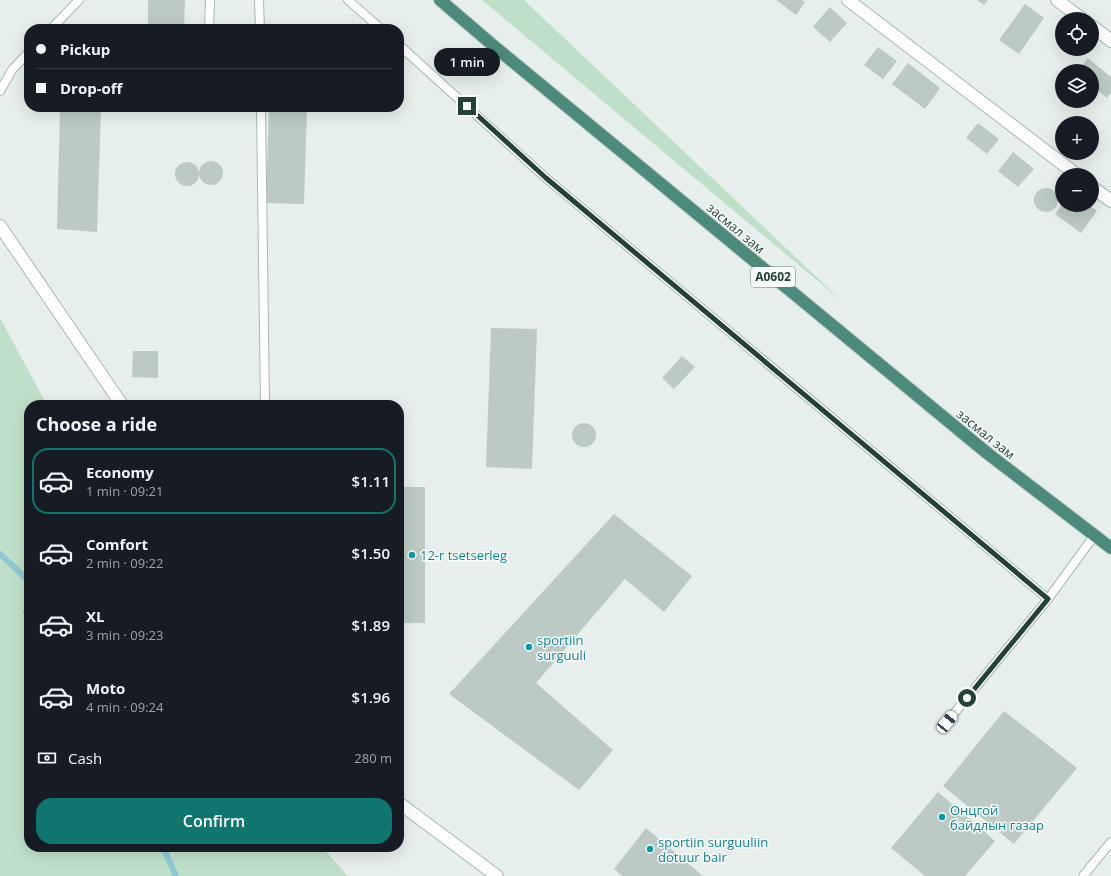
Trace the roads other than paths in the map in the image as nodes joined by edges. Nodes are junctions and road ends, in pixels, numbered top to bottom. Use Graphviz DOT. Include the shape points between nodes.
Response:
graph roads {
  1 [pos="79,0"];
  2 [pos="210,0"];
  3 [pos="259,0"];
  4 [pos="348,0"];
  5 [pos="440,0"];
  6 [pos="848,0"];
  7 [pos="1057,0"];
  8 [pos="1073,12"];
  9 [pos="56,24"];
  10 [pos="209,24"];
  11 [pos="260,24"];
  12 [pos="375,24"];
  13 [pos="1099,32"];
  14 [pos="1111,41"];
  15 [pos="404,50"];
  16 [pos="24,57"];
  17 [pos="0,90"];
  18 [pos="261,112"];
  19 [pos="1068,168"];
  20 [pos="1099,192"];
  21 [pos="1111,201"];
  22 [pos="0,226"];
  23 [pos="119,400"];
  24 [pos="265,400"];
  25 [pos="1094,536"];
  26 [pos="1111,548"];
  27 [pos="1048,599"];
  28 [pos="947,722"];
  29 [pos="404,807"];
  30 [pos="1111,842"];
  31 [pos="497,876"];
  32 [pos="1084,876"];
  1 -- 9 [label="lane"];
  2 -- 10 [label="lane"];
  3 -- 11 [label="lane"];
  4 -- 12 [label="lane"];
  5 -- 25 [label="highway, засмал зам / A0602" via="987,453"];
  6 -- 19 [label="street"];
  7 -- 8 [label="street"];
  13 -- 14 [label="street"];
  15 -- 27 [label="lane" via="546,178"];
  16 -- 17 [label="lane" via="12,70"];
  18 -- 24 [label="lane"];
  20 -- 21 [label="street"];
  22 -- 23 [label="street"];
  25 -- 26 [label="highway, засмал зам / A0602"];
  25 -- 27 [label="lane"];
  27 -- 28 [label="lane"];
  29 -- 31 [label="street"];
  30 -- 32 [label="lane"];
}
